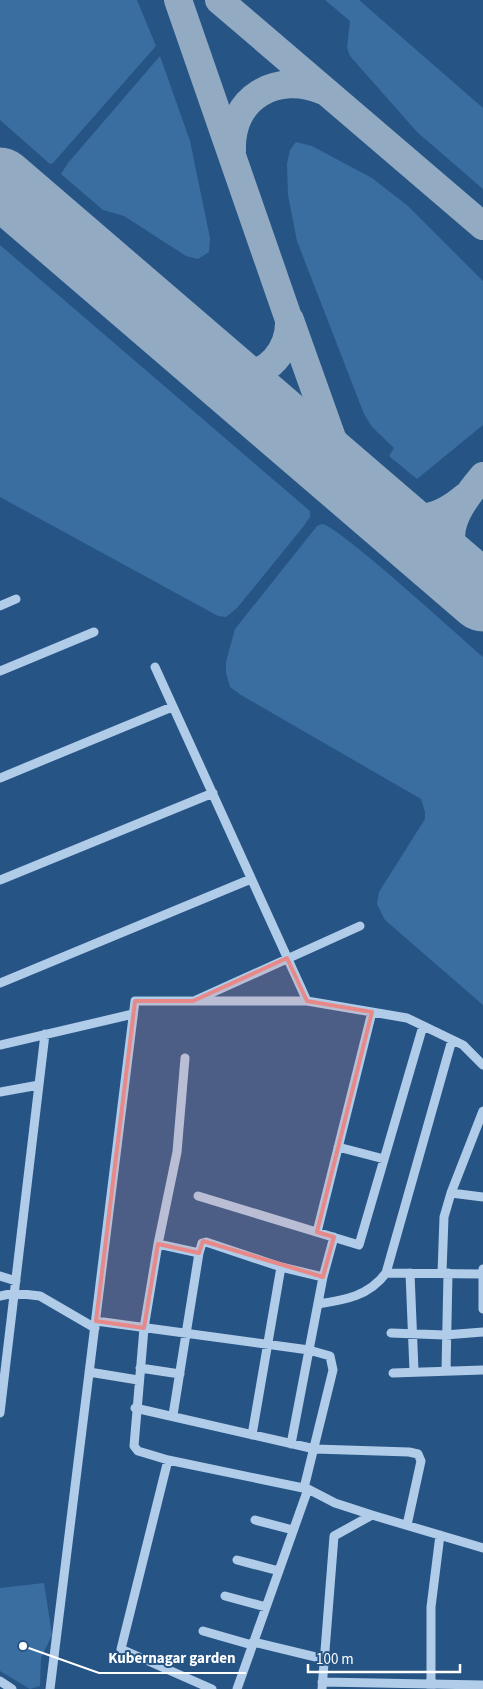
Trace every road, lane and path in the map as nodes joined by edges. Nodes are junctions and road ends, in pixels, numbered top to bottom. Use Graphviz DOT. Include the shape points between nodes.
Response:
graph roads {
  1 [pos="16,599"];
  2 [pos="0,606"];
  3 [pos="94,632"];
  4 [pos="155,667"];
  5 [pos="0,672"];
  6 [pos="172,707"];
  7 [pos="0,778"];
  8 [pos="213,793"];
  9 [pos="251,879"];
  10 [pos="0,880"];
  11 [pos="360,926"];
  12 [pos="287,958"];
  13 [pos="0,983"];
  14 [pos="193,1001"];
  15 [pos="307,1001"];
  16 [pos="372,1012"];
  17 [pos="133,1014"];
  18 [pos="423,1026"];
  19 [pos="45,1034"];
  20 [pos="452,1040"];
  21 [pos="0,1045"];
  22 [pos="185,1058"];
  23 [pos="483,1065"];
  24 [pos="39,1085"];
  25 [pos="0,1093"];
  26 [pos="483,1111"];
  27 [pos="338,1147"];
  28 [pos="384,1159"];
  29 [pos="451,1193"];
  30 [pos="198,1196"];
  31 [pos="483,1196"];
  32 [pos="317,1232"];
  33 [pos="334,1237"];
  34 [pos="158,1244"];
  35 [pos="199,1253"];
  36 [pos="281,1267"];
  37 [pos="483,1268"];
  38 [pos="386,1273"];
  39 [pos="410,1273"];
  40 [pos="445,1273"];
  41 [pos="483,1274"];
  42 [pos="0,1276"];
  43 [pos="322,1277"];
  44 [pos="16,1281"];
  45 [pos="14,1293"];
  46 [pos="0,1296"];
  47 [pos="318,1304"];
  48 [pos="483,1309"];
  49 [pos="95,1325"];
  50 [pos="144,1328"];
  51 [pos="412,1332"];
  52 [pos="483,1332"];
  53 [pos="391,1333"];
  54 [pos="186,1334"];
  55 [pos="445,1335"];
  56 [pos="267,1344"];
  57 [pos="309,1350"];
  58 [pos="140,1368"];
  59 [pos="483,1370"];
  60 [pos="414,1371"];
  61 [pos="446,1371"];
  62 [pos="89,1372"];
  63 [pos="392,1373"];
  64 [pos="180,1374"];
  65 [pos="138,1380"];
  66 [pos="0,1408"];
  67 [pos="135,1408"];
  68 [pos="173,1415"];
  69 [pos="252,1435"];
  70 [pos="291,1444"];
  71 [pos="315,1449"];
  72 [pos="168,1460"];
  73 [pos="306,1489"];
  74 [pos="372,1515"];
  75 [pos="255,1520"];
  76 [pos="406,1525"];
  77 [pos="293,1530"];
  78 [pos="440,1535"];
  79 [pos="483,1548"];
  80 [pos="237,1560"];
  81 [pos="279,1571"];
  82 [pos="225,1596"];
  83 [pos="266,1607"];
  84 [pos="203,1631"];
  85 [pos="253,1644"];
  86 [pos="324,1659"];
  87 [pos="0,1681"];
  88 [pos="322,1685"];
  89 [pos="398,1686"];
  90 [pos="483,1686"];
  91 [pos="431,1687"];
  92 [pos="12,1689"];
  93 [pos="50,1689"];
  94 [pos="212,1689"];
  95 [pos="237,1689"];
  1 -- 2 [label="street"];
  3 -- 5 [label="street"];
  4 -- 6 [label="street"];
  6 -- 7 [label="street"];
  6 -- 8 [label="street"];
  8 -- 9 [label="street"];
  8 -- 10 [label="street"];
  9 -- 12 [label="street"];
  9 -- 13 [label="street"];
  11 -- 12 [label="street"];
  12 -- 14 [label="street"];
  12 -- 15 [label="street"];
  14 -- 15 [label="street"];
  14 -- 17 [label="street" via="135,1001"];
  15 -- 16 [label="street"];
  16 -- 18 [label="street" via="407,1018"];
  16 -- 27 [label="street"];
  17 -- 19 [label="street"];
  17 -- 49 [label="street"];
  18 -- 20 [label="street"];
  18 -- 28 [label="street"];
  19 -- 21 [label="street"];
  19 -- 24 [label="street"];
  20 -- 23 [label="street" via="463,1045"];
  20 -- 38 [label="street"];
  22 -- 34 [label="street" via="177,1152"];
  24 -- 25 [label="street"];
  24 -- 44 [label="street"];
  26 -- 29 [label="street"];
  27 -- 28 [label="street"];
  27 -- 32 [label="street"];
  28 -- 33 [label="street" via="359,1244"];
  29 -- 31 [label="street"];
  29 -- 40 [label="street" via="444,1217"];
  30 -- 32 [label="street"];
  32 -- 33 [label="street"];
  33 -- 43 [label="street"];
  34 -- 35 [label="street"];
  34 -- 50 [label="street"];
  35 -- 36 [label="street" via="206,1242"];
  35 -- 54 [label="street"];
  36 -- 43 [label="street"];
  36 -- 56 [label="street"];
  37 -- 41 [label="street"];
  38 -- 39 [label="street"];
  38 -- 47 [label="street" via="369,1291 336,1302"];
  39 -- 40 [label="street"];
  39 -- 51 [label="street"];
  40 -- 41 [label="street"];
  40 -- 55 [label="street"];
  41 -- 48 [label="street"];
  42 -- 44 [label="street"];
  43 -- 47 [label="street"];
  44 -- 45 [label="street"];
  45 -- 46 [label="street"];
  45 -- 49 [label="street" via="40,1296"];
  45 -- 66 [label="street"];
  47 -- 57 [label="street"];
  49 -- 50 [label="street"];
  49 -- 62 [label="street"];
  50 -- 54 [label="street"];
  50 -- 58 [label="street"];
  51 -- 53 [label="street"];
  51 -- 55 [label="street"];
  51 -- 60 [label="street"];
  52 -- 55 [label="street"];
  54 -- 56 [label="street"];
  54 -- 64 [label="street"];
  55 -- 61 [label="street"];
  56 -- 57 [label="street"];
  56 -- 69 [label="street"];
  57 -- 70 [label="street"];
  57 -- 71 [label="street" via="330,1356 333,1370"];
  58 -- 64 [label="street"];
  58 -- 65 [label="street"];
  59 -- 61 [label="street"];
  60 -- 61 [label="street"];
  60 -- 63 [label="street"];
  62 -- 65 [label="street"];
  62 -- 93 [label="street"];
  64 -- 68 [label="street"];
  65 -- 67 [label="street"];
  67 -- 68 [label="street"];
  67 -- 72 [label="street" via="134,1448"];
  68 -- 69 [label="street"];
  69 -- 70 [label="street"];
  70 -- 71 [label="street"];
  71 -- 73 [label="street"];
  71 -- 76 [label="street" via="418,1454 420,1461"];
  72 -- 73 [label="street"];
  72 -- 94 [label="street" via="121,1649"];
  73 -- 74 [label="street"];
  73 -- 77 [label="street"];
  74 -- 76 [label="street"];
  74 -- 86 [label="street" via="334,1536"];
  75 -- 77 [label="street"];
  76 -- 78 [label="street"];
  77 -- 81 [label="street"];
  78 -- 79 [label="street"];
  78 -- 91 [label="street" via="430,1607"];
  80 -- 81 [label="street"];
  81 -- 83 [label="street"];
  82 -- 83 [label="street"];
  83 -- 85 [label="street"];
  84 -- 85 [label="street"];
  85 -- 86 [label="street"];
  85 -- 95 [label="street"];
  86 -- 88 [label="street"];
  87 -- 92 [label="street"];
  88 -- 89 [label="street"];
  89 -- 91 [label="street"];
  90 -- 91 [label="street"];
}
